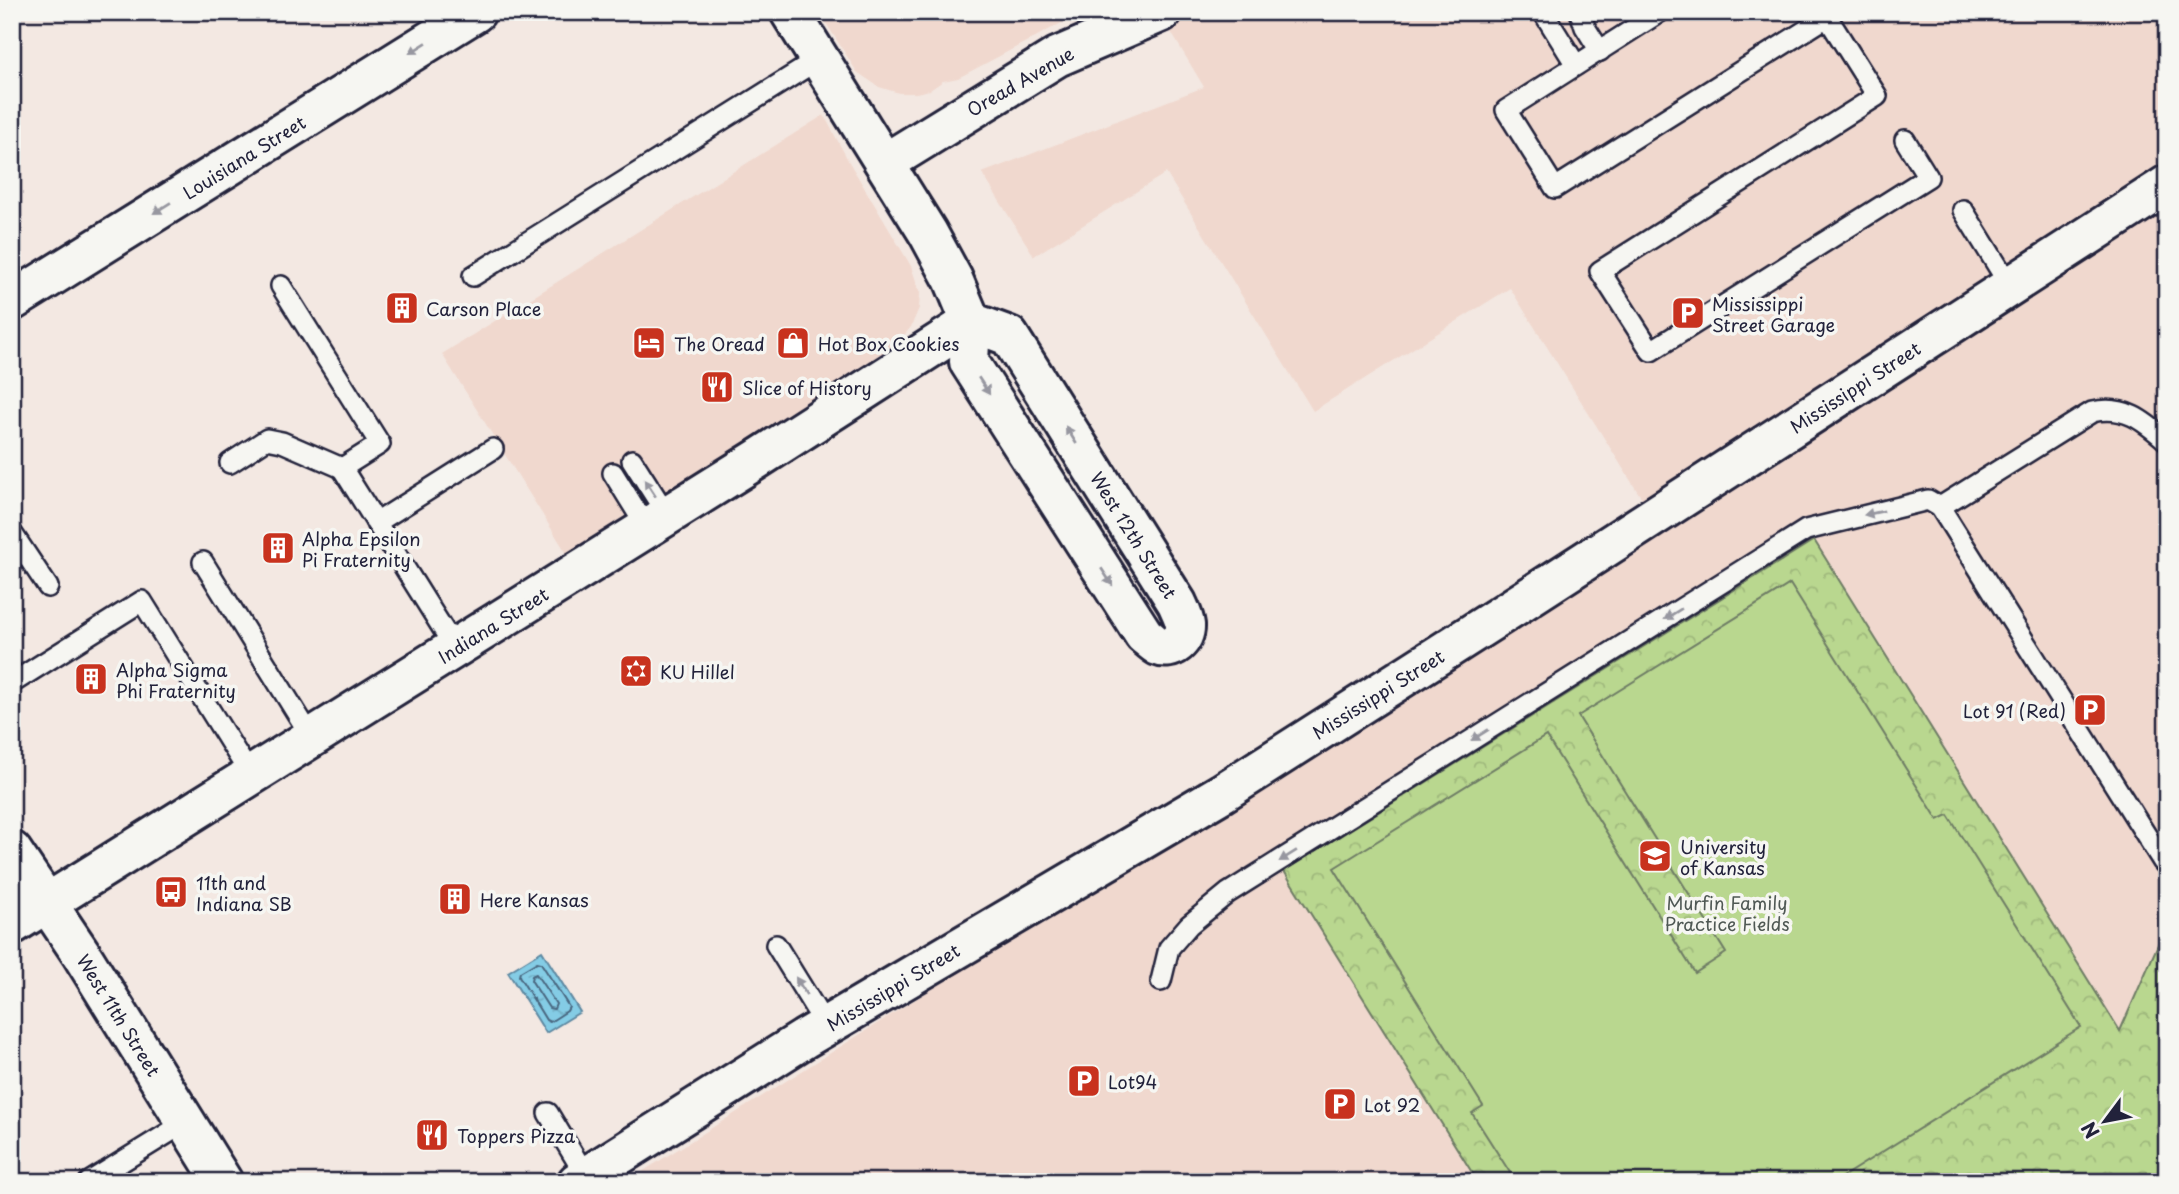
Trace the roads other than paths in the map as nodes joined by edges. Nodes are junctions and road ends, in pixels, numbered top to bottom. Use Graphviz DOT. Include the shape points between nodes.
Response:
graph roads {
  1 [pos="476,12"];
  2 [pos="790,12"];
  3 [pos="1162,12"];
  4 [pos="1543,12"];
  5 [pos="1572,12"];
  6 [pos="1660,12"];
  7 [pos="1825,15"];
  8 [pos="1583,20"];
  9 [pos="1103,23"];
  10 [pos="1600,51"];
  11 [pos="819,59"];
  12 [pos="1576,65"];
  13 [pos="1905,141"];
  14 [pos="885,163"];
  15 [pos="2167,185"];
  16 [pos="1963,210"];
  17 [pos="472,276"];
  18 [pos="281,286"];
  19 [pos="2010,286"];
  20 [pos="12,301"];
  21 [pos="971,322"];
  22 [pos="2167,441"];
  23 [pos="493,449"];
  24 [pos="632,460"];
  25 [pos="229,463"];
  26 [pos="342,468"];
  27 [pos="613,472"];
  28 [pos="1940,507"];
  29 [pos="657,521"];
  30 [pos="376,523"];
  31 [pos="12,533"];
  32 [pos="203,562"];
  33 [pos="48,587"];
  34 [pos="455,648"];
  35 [pos="12,682"];
  36 [pos="312,738"];
  37 [pos="251,776"];
  38 [pos="12,851"];
  39 [pos="2167,860"];
  40 [pos="47,903"];
  41 [pos="12,925"];
  42 [pos="776,946"];
  43 [pos="1161,981"];
  44 [pos="826,1026"];
  45 [pos="548,1113"];
  46 [pos="186,1122"];
  47 [pos="581,1179"];
  48 [pos="89,1182"];
  49 [pos="223,1182"];
  1 -- 20 [label="street, Louisiana Street, one-way"];
  2 -- 11 [label="street, West 12th Street"];
  3 -- 9 [label="street, Oread Avenue"];
  4 -- 12 [label="lane"];
  5 -- 8 [label="lane"];
  6 -- 10 [label="lane"];
  7 -- 12 [label="lane" via="1555,188 1506,110"];
  7 -- 13 [label="lane" via="1877,96 1600,271 1651,351 1928,177"];
  8 -- 10 [label="lane"];
  9 -- 14 [label="street, Oread Avenue" via="1057,57"];
  10 -- 12 [label="lane"];
  11 -- 14 [label="street, West 12th Street"];
  11 -- 17 [label="lane"];
  14 -- 21 [label="street, West 12th Street" via="953,279"];
  15 -- 19 [label="street, Mississippi Street"];
  16 -- 19 [label="lane"];
  18 -- 26 [label="lane" via="380,444"];
  19 -- 44 [label="street, Mississippi Street" via="1222,793"];
  21 -- 21 [label="street, West 12th Street, one-way" via="969,362 1143,635 1159,647 1177,644 1185,627 1177,603 1009,336"];
  21 -- 29 [label="street, Indiana Street"];
  22 -- 28 [label="lane" via="2125,412 2092,412"];
  23 -- 30 [label="lane"];
  29 -- 24 [label="lane, one-way"];
  25 -- 26 [label="lane" via="267,439"];
  26 -- 30 [label="lane"];
  27 -- 29 [label="lane"];
  28 -- 39 [label="lane" via="2163,862"];
  28 -- 43 [label="lane, one-way" via="1928,500 1806,530 1228,894 1169,948"];
  29 -- 34 [label="street, Indiana Street"];
  30 -- 34 [label="lane"];
  31 -- 33 [label="lane"];
  32 -- 36 [label="lane"];
  34 -- 36 [label="street, Indiana Street"];
  35 -- 37 [label="lane" via="142,601"];
  36 -- 37 [label="street, Indiana Street"];
  37 -- 40 [label="street, Indiana Street"];
  38 -- 40 [label="street, West 11th Street"];
  40 -- 41 [label="street, Indiana Street"];
  40 -- 46 [label="street, West 11th Street"];
  44 -- 42 [label="lane, one-way"];
  44 -- 47 [label="street, Mississippi Street"];
  45 -- 47 [label="lane"];
  46 -- 48 [label="lane"];
  46 -- 49 [label="street, West 11th Street"];
}
